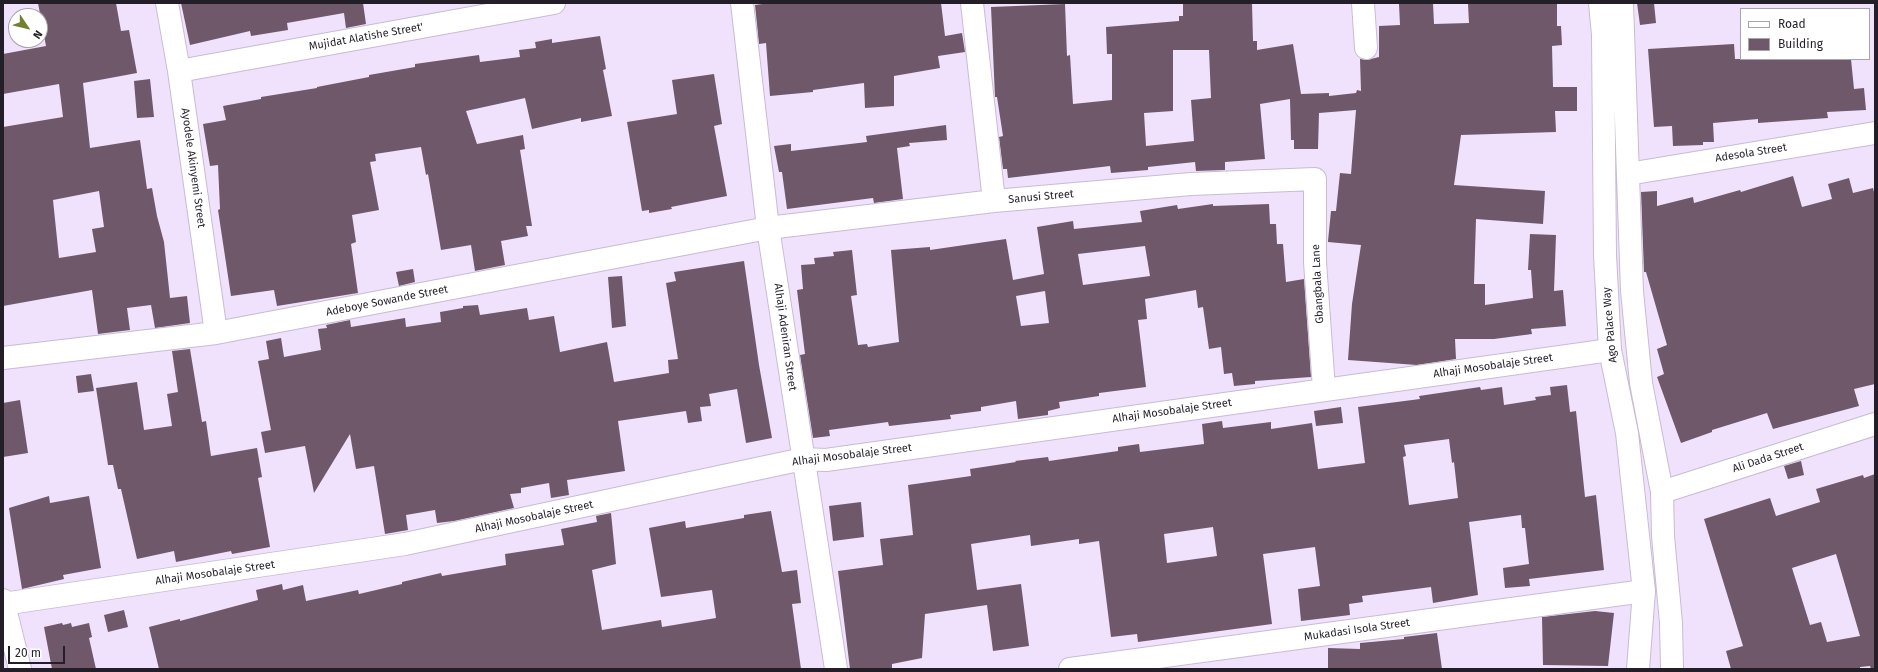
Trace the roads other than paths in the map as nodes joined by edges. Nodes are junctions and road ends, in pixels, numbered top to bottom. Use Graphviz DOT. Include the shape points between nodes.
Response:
graph roads {
  1 [pos="168,3"];
  2 [pos="554,3"];
  3 [pos="742,3"];
  4 [pos="972,3"];
  5 [pos="1363,3"];
  6 [pos="1600,3"];
  7 [pos="1622,3"];
  8 [pos="1366,48"];
  9 [pos="179,71"];
  10 [pos="1875,133"];
  11 [pos="1628,174"];
  12 [pos="1315,179"];
  13 [pos="994,201"];
  14 [pos="768,228"];
  15 [pos="216,333"];
  16 [pos="1610,350"];
  17 [pos="3,358"];
  18 [pos="1324,389"];
  19 [pos="1875,424"];
  20 [pos="803,459"];
  21 [pos="1662,492"];
  22 [pos="1644,591"];
  23 [pos="3,602"];
  24 [pos="1640,668"];
  25 [pos="20,669"];
  26 [pos="836,669"];
  27 [pos="1070,669"];
  28 [pos="1672,669"];
  1 -- 9 [label="street, Ayodele Akinyemi Street"];
  2 -- 9 [label="street, Mujidat Alatishe Street'"];
  3 -- 14 [label="street, Alhaji Adeniran Street"];
  4 -- 13 [label="street"];
  5 -- 8 [label="street"];
  6 -- 16 [label="street, Ago Palace Way" via="1603,35 1605,255"];
  7 -- 11 [label="street"];
  9 -- 15 [label="street, Ayodele Akinyemi Street"];
  10 -- 11 [label="street, Adesola Street"];
  11 -- 21 [label="street" via="1632,291 1641,382"];
  12 -- 13 [label="street, Sanusi Street" via="1191,184"];
  12 -- 18 [label="street, Gbangbala Lane" via="1315,262"];
  13 -- 14 [label="street, Sanusi Street"];
  14 -- 15 [label="street, Adeboye Sowande Street"];
  14 -- 20 [label="street, Alhaji Adeniran Street"];
  15 -- 17 [label="street, Adeboye Sowande Street"];
  16 -- 18 [label="street, Alhaji Mosobalaje Street"];
  16 -- 22 [label="street, Ago Palace Way" via="1627,434"];
  18 -- 20 [label="street, Alhaji Mosobalaje Street" via="826,460"];
  19 -- 21 [label="street, Ali Dada Street"];
  20 -- 23 [label="street, Alhaji Mosobalaje Street" via="404,544"];
  20 -- 26 [label="street, Alhaji Adeniran Street"];
  21 -- 28 [label="street"];
  22 -- 24 [label="street, Ago Palace Way"];
  22 -- 27 [label="street, Mukadasi Isola Street"];
  23 -- 25 [label="street"];
}
